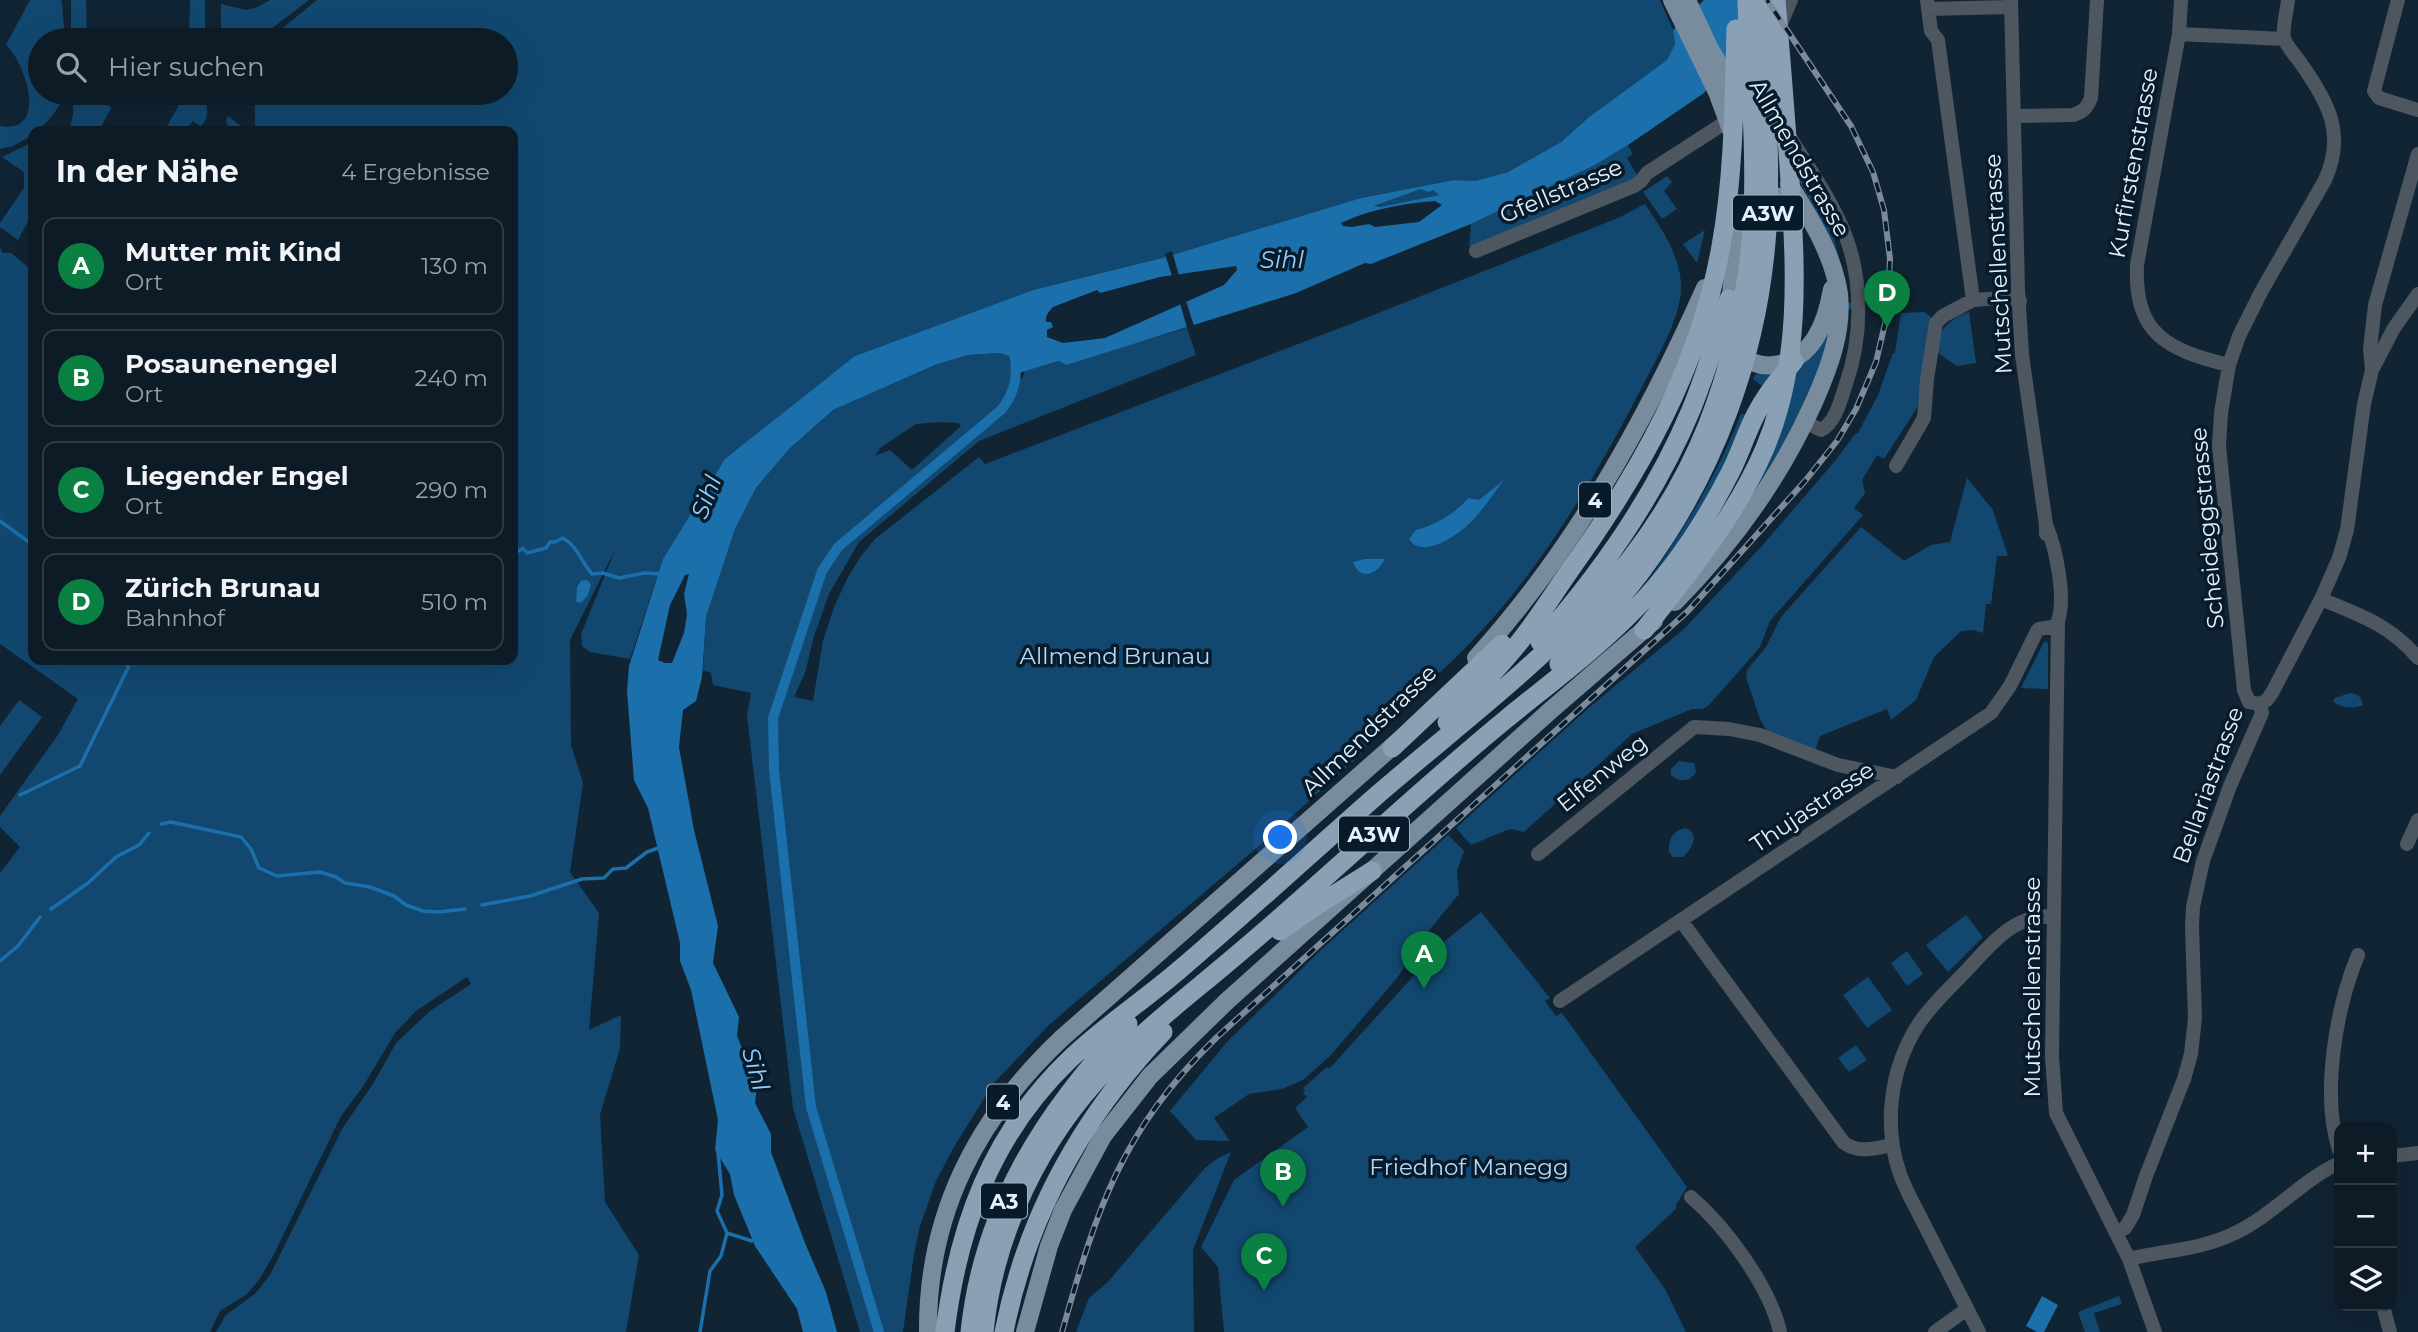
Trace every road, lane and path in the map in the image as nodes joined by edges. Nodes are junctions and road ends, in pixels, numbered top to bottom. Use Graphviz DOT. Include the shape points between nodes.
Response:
graph roads {
  1 [pos="1737,0"];
  2 [pos="1747,0"];
  3 [pos="1762,0"];
  4 [pos="2097,0"];
  5 [pos="2181,0"];
  6 [pos="2288,0"];
  7 [pos="2398,0"];
  8 [pos="1787,1"];
  9 [pos="1682,4"];
  10 [pos="1928,4"];
  11 [pos="2011,4"];
  12 [pos="2179,34"];
  13 [pos="2284,39"];
  14 [pos="1767,54"];
  15 [pos="1760,84"];
  16 [pos="1722,86"];
  17 [pos="2418,110"];
  18 [pos="2015,116"];
  19 [pos="1729,120"];
  20 [pos="1764,144"];
  21 [pos="2418,154"];
  22 [pos="1799,200"];
  23 [pos="1737,212"];
  24 [pos="1476,251"];
  25 [pos="1833,268"];
  26 [pos="2418,294"];
  27 [pos="1729,299"];
  28 [pos="2376,299"];
  29 [pos="1973,300"];
  30 [pos="2020,301"];
  31 [pos="2404,312"];
  32 [pos="1794,361"];
  33 [pos="2229,365"];
  34 [pos="2372,370"];
  35 [pos="1718,419"];
  36 [pos="1805,422"];
  37 [pos="1896,466"];
  38 [pos="1723,523"];
  39 [pos="1567,574"];
  40 [pos="2321,599"];
  41 [pos="2058,623"];
  42 [pos="1644,630"];
  43 [pos="2418,657"];
  44 [pos="2260,704"];
  45 [pos="1470,717"];
  46 [pos="1505,720"];
  47 [pos="1392,748"];
  48 [pos="1442,775"];
  49 [pos="1897,777"];
  50 [pos="1380,793"];
  51 [pos="2418,820"];
  52 [pos="2407,844"];
  53 [pos="1538,854"];
  54 [pos="1372,871"];
  55 [pos="2054,915"];
  56 [pos="1682,922"];
  57 [pos="1244,949"];
  58 [pos="2358,955"];
  59 [pos="1225,970"];
  60 [pos="1177,972"];
  61 [pos="1560,1001"];
  62 [pos="1080,1089"];
  63 [pos="2334,1122"];
  64 [pos="1892,1145"];
  65 [pos="2418,1153"];
  66 [pos="2397,1155"];
  67 [pos="2334,1166"];
  68 [pos="1691,1197"];
  69 [pos="2116,1233"];
  70 [pos="2129,1259"];
  71 [pos="1967,1309"];
  72 [pos="2384,1311"];
  73 [pos="928,1332"];
  74 [pos="945,1332"];
  75 [pos="970,1332"];
  76 [pos="984,1332"];
  77 [pos="1004,1332"];
  78 [pos="1025,1332"];
  79 [pos="1780,1332"];
  80 [pos="1935,1332"];
  81 [pos="1979,1332"];
  82 [pos="2155,1332"];
  83 [pos="2390,1332"];
  1 -- 39 [label="highway" via="1732,142 1721,246 1702,325 1673,400 1626,488"];
  2 -- 35 [label="highway, A3W" via="1751,243"];
  3 -- 35 [label="highway, A3W" via="1769,171 1765,256 1751,338"];
  4 -- 18 [label="street" via="2091,98 2081,113"];
  5 -- 12 [label="street, Kurfirstenstrasse"];
  6 -- 13 [label="street"];
  7 -- 17 [label="street" via="2374,91 2379,98"];
  8 -- 14 [label="street"];
  8 -- 38 [label="highway" via="1796,269 1790,358 1770,436"];
  9 -- 16 [label="main road, 4"];
  10 -- 11 [label="street"];
  10 -- 29 [label="street" via="1931,31 1940,53"];
  11 -- 18 [label="street, Mutschellenstrasse"];
  12 -- 13 [label="street"];
  12 -- 33 [label="street, Kurfirstenstrasse" via="2136,284 2147,322 2162,339 2182,352"];
  13 -- 33 [label="street, Scheideggstrasse" via="2327,103 2333,155 2325,180 2249,314"];
  14 -- 15 [label="street"];
  14 -- 16 [label="street" via="1744,76"];
  15 -- 20 [label="street" via="1755,104"];
  15 -- 36 [label="street, Allmendstrasse" via="1846,237 1858,300 1853,358 1832,420 1821,430"];
  16 -- 19 [label="main road, Allmendstrasse / 4"];
  16 -- 20 [label="main road, Allmendstrasse / 4"];
  18 -- 30 [label="street, Mutschellenstrasse"];
  19 -- 23 [label="main road, Allmendstrasse / 4"];
  19 -- 24 [label="street, Gfellstrasse" via="1634,186"];
  20 -- 22 [label="main road, Allmendstrasse / 4"];
  21 -- 28 [label="street, Bellariastrasse"];
  22 -- 23 [label="main road" via="1763,197"];
  22 -- 25 [label="main road, Allmendstrasse / 4"];
  23 -- 27 [label="main road"];
  23 -- 47 [label="main road, Allmendstrasse / 4" via="1653,400 1588,512 1510,618"];
  25 -- 32 [label="main road" via="1826,318"];
  25 -- 36 [label="main road, Allmendstrasse / 4" via="1838,331"];
  26 -- 31 [label="street"];
  27 -- 32 [label="main road" via="1728,331 1736,353 1765,365"];
  27 -- 45 [label="highway" via="1690,411 1636,515 1570,608"];
  28 -- 31 [label="street" via="2390,310"];
  28 -- 34 [label="street, Bellariastrasse"];
  29 -- 30 [label="street"];
  29 -- 37 [label="street" via="1936,323 1924,418"];
  30 -- 41 [label="street, Mutschellenstrasse" via="2022,355 2046,525 2052,610"];
  31 -- 34 [label="street"];
  32 -- 46 [label="highway" via="1762,403 1714,503 1672,568 1607,637"];
  33 -- 44 [label="street, Scheideggstrasse" via="2219,446 2245,693 2252,704"];
  34 -- 40 [label="street, Bellariastrasse" via="2347,530"];
  35 -- 45 [label="highway, A3W" via="1662,514 1611,585 1545,653"];
  35 -- 46 [label="highway, A3W" via="1687,501 1641,572"];
  36 -- 42 [label="main road, Allmendstrasse / 4" via="1745,522 1695,582"];
  38 -- 42 [label="highway"];
  38 -- 48 [label="highway" via="1668,587 1584,668"];
  39 -- 47 [label="highway" via="1499,648"];
  39 -- 50 [label="highway" via="1481,687"];
  40 -- 43 [label="street" via="2385,627"];
  40 -- 44 [label="street, Bellariastrasse" via="2272,693"];
  41 -- 49 [label="street, Thujastrasse" via="2037,631 2010,686 1990,713"];
  41 -- 55 [label="street, Mutschellenstrasse"];
  42 -- 54 [label="main road, Allmendstrasse / 4"];
  44 -- 69 [label="street, Bellariastrasse" via="2262,713 2230,786 2199,877 2192,926 2194,1034 2186,1074 2133,1215"];
  45 -- 50 [label="highway, A3W"];
  46 -- 48 [label="highway, A3W"];
  47 -- 73 [label="main road, Allmendstrasse / 4" via="1070,1031 1012,1091 976,1143 949,1203 932,1270"];
  48 -- 57 [label="highway, A3W"];
  49 -- 53 [label="street, Elfenweg" via="1838,765 1760,735 1694,727"];
  49 -- 56 [label="street, Thujastrasse"];
  50 -- 60 [label="highway, A3W"];
  51 -- 52 [label="street"];
  54 -- 59 [label="highway"];
  54 -- 78 [label="main road, Allmendstrasse / 4" via="1180,1045 1113,1122 1060,1219"];
  55 -- 64 [label="street" via="2028,918 2008,929 1918,1024 1895,1079"];
  55 -- 69 [label="street, Mutschellenstrasse" via="2053,1103"];
  56 -- 61 [label="street, Thujastrasse"];
  56 -- 64 [label="street" via="1844,1143 1862,1151"];
  57 -- 59 [label="highway, A3W"];
  57 -- 62 [label="highway, A3W"];
  58 -- 63 [label="street" via="2337,1025"];
  59 -- 77 [label="highway, A3W" via="1149,1047 1101,1106 1068,1157 1019,1271"];
  60 -- 62 [label="highway, A3"];
  60 -- 74 [label="highway, A3" via="1082,1048 1004,1141 975,1200 958,1254"];
  62 -- 75 [label="highway, A3" via="1043,1128 1006,1197 982,1263"];
  62 -- 76 [label="highway, A3W" via="1020,1199 996,1269"];
  64 -- 71 [label="street" via="1900,1176"];
  65 -- 66 [label="street"];
  67 -- 70 [label="street" via="2216,1242"];
  68 -- 79 [label="street" via="1719,1225 1762,1285"];
  69 -- 70 [label="street, Mutschellenstrasse"];
  70 -- 82 [label="street, Mutschellenstrasse"];
  71 -- 80 [label="street"];
  71 -- 81 [label="street"];
  72 -- 83 [label="street"];
}
